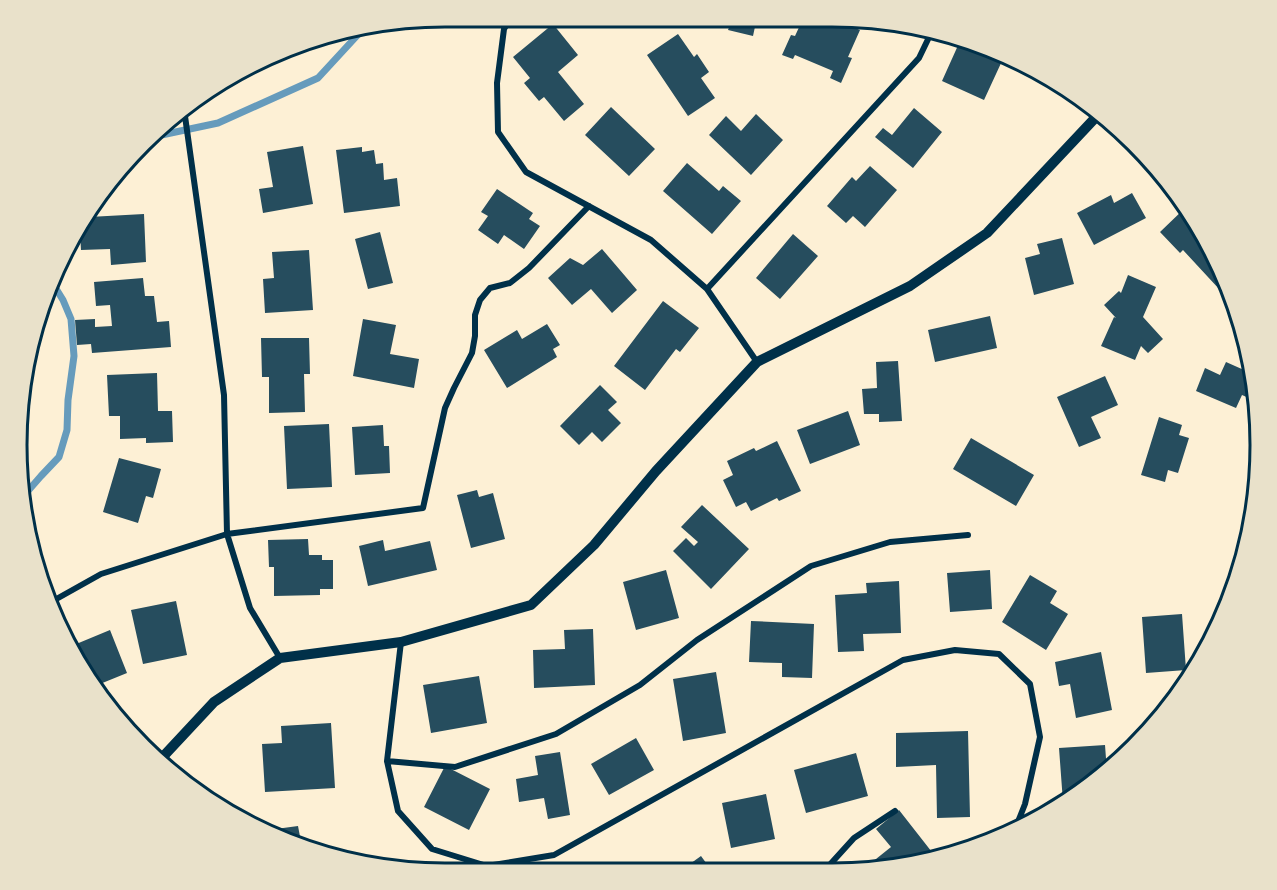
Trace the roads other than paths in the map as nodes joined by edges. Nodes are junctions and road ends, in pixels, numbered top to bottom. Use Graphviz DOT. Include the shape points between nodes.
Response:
graph roads {
  1 [pos="505,27"];
  2 [pos="928,38"];
  3 [pos="185,118"];
  4 [pos="1094,119"];
  5 [pos="589,206"];
  6 [pos="707,289"];
  7 [pos="757,362"];
  8 [pos="227,534"];
  9 [pos="968,535"];
  10 [pos="57,600"];
  11 [pos="401,642"];
  12 [pos="280,658"];
  13 [pos="165,755"];
  14 [pos="387,760"];
  15 [pos="895,811"];
  16 [pos="1019,819"];
  17 [pos="477,863"];
  18 [pos="505,863"];
  19 [pos="831,863"];
  1 -- 5 [label="street" via="497,83 498,132 526,172"];
  2 -- 6 [label="street" via="919,58"];
  3 -- 8 [label="street" via="224,395"];
  4 -- 7 [label="street" via="987,233 910,286"];
  5 -- 6 [label="street" via="651,240"];
  5 -- 8 [label="street" via="529,268 510,283 490,288 480,300 472,353 445,408 423,508"];
  6 -- 7 [label="street"];
  7 -- 11 [label="street" via="594,545 531,605"];
  8 -- 10 [label="street" via="101,574"];
  8 -- 12 [label="street" via="250,608"];
  9 -- 14 [label="street" via="890,543 811,566 697,640 640,685 556,734 455,766"];
  11 -- 12 [label="street"];
  11 -- 14 [label="street"];
  12 -- 13 [label="street" via="214,702"];
  14 -- 17 [label="street" via="398,811 432,849"];
  15 -- 19 [label="street" via="854,838"];
  16 -- 18 [label="street" via="1040,737 1029,684 999,654 955,650 903,660 554,855"];
}
